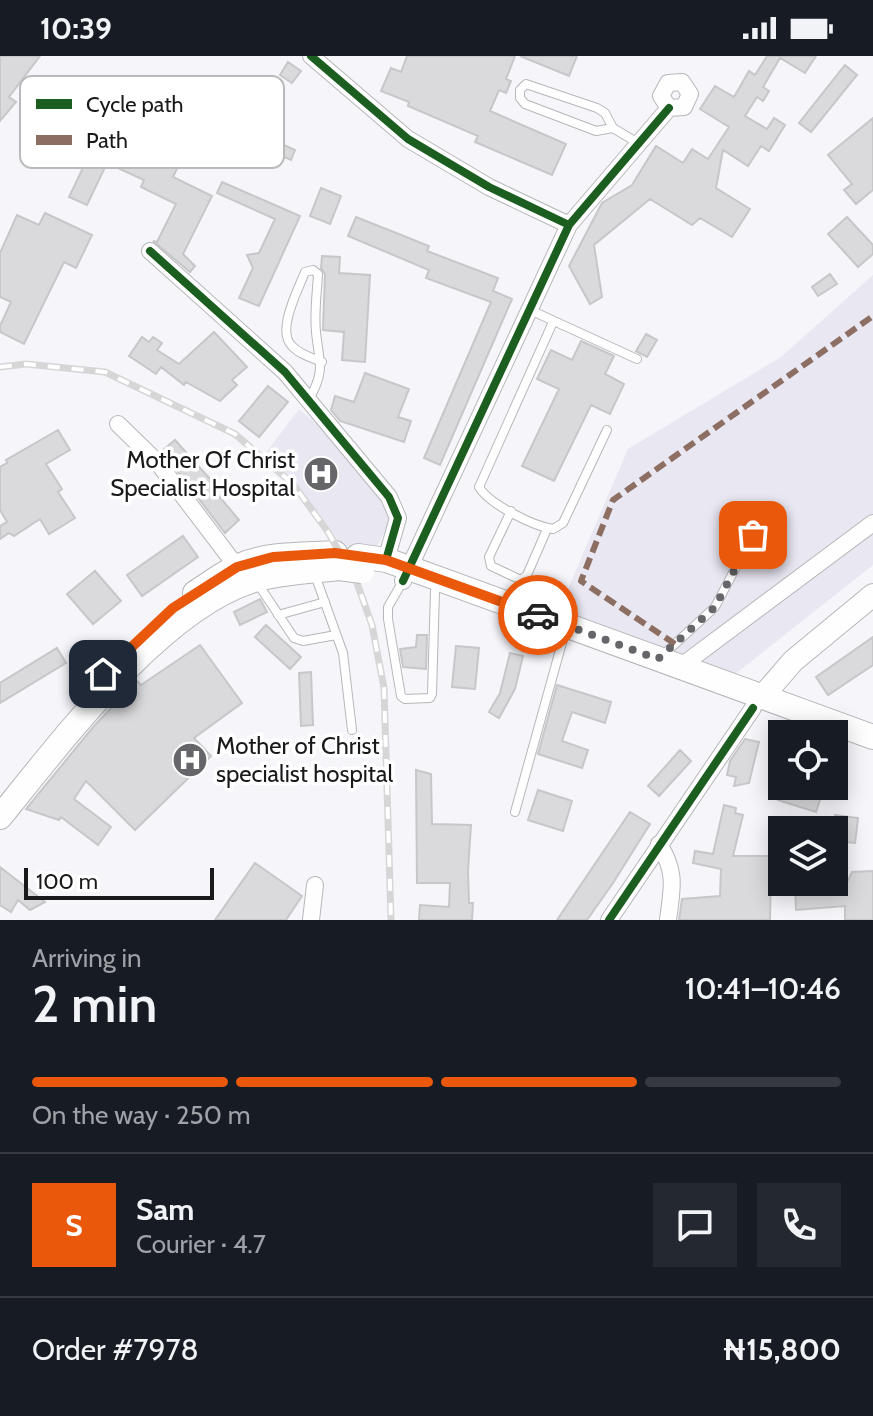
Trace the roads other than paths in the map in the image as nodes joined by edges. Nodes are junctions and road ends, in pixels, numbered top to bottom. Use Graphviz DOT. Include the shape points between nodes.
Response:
graph roads {
  1 [pos="311,56"];
  2 [pos="669,108"];
  3 [pos="613,128"];
  4 [pos="639,144"];
  5 [pos="569,225"];
  6 [pos="150,251"];
  7 [pos="529,310"];
  8 [pos="553,322"];
  9 [pos="637,359"];
  10 [pos="322,362"];
  11 [pos="309,400"];
  12 [pos="118,424"];
  13 [pos="607,430"];
  14 [pos="511,511"];
  15 [pos="873,523"];
  16 [pos="547,529"];
  17 [pos="753,535"];
  18 [pos="386,560"];
  19 [pos="349,562"];
  20 [pos="314,571"];
  21 [pos="246,573"];
  22 [pos="406,575"];
  23 [pos="435,591"];
  24 [pos="873,595"];
  25 [pos="325,602"];
  26 [pos="278,615"];
  27 [pos="336,635"];
  28 [pos="563,639"];
  29 [pos="669,663"];
  30 [pos="758,703"];
  31 [pos="793,720"];
  32 [pos="352,730"];
  33 [pos="873,737"];
  34 [pos="848,744"];
  35 [pos="873,754"];
  36 [pos="0,795"];
  37 [pos="515,812"];
  38 [pos="0,817"];
  39 [pos="659,844"];
  40 [pos="315,885"];
  41 [pos="311,920"];
  42 [pos="609,920"];
  43 [pos="668,920"];
  1 -- 5 [label="street" via="408,139 489,187"];
  2 -- 4 [label="street"];
  3 -- 3 [label="lane" via="597,108 526,84 520,90 525,104 596,131"];
  3 -- 4 [label="lane"];
  4 -- 5 [label="street"];
  5 -- 7 [label="street"];
  6 -- 11 [label="street" via="285,372"];
  7 -- 8 [label="lane"];
  7 -- 22 [label="street"];
  8 -- 9 [label="lane"];
  8 -- 14 [label="lane" via="479,487 485,497"];
  10 -- 10 [label="lane" via="316,331 318,274 313,270 305,272 285,327 286,338 293,348"];
  10 -- 11 [label="lane" via="320,381"];
  11 -- 18 [label="street" via="397,511"];
  12 -- 21 [label="street" via="158,463"];
  13 -- 16 [label="lane" via="563,523"];
  14 -- 16 [label="lane"];
  14 -- 16 [label="lane" via="489,557 491,566 521,580"];
  15 -- 29 [label="street"];
  17 -- 29 [label="lane" via="715,607"];
  18 -- 19 [label="main road"];
  18 -- 22 [label="main road"];
  19 -- 20 [label="main road"];
  19 -- 21 [label="main road" via="273,557"];
  19 -- 22 [label="main road"];
  20 -- 21 [label="main road"];
  20 -- 25 [label="lane"];
  21 -- 26 [label="lane"];
  21 -- 36 [label="main road" via="173,608 141,635"];
  21 -- 38 [label="main road" via="159,638"];
  22 -- 23 [label="main road"];
  22 -- 23 [label="lane" via="388,607 405,699 432,694"];
  22 -- 29 [label="main road"];
  23 -- 28 [label="main road"];
  24 -- 30 [label="street" via="793,661"];
  25 -- 26 [label="lane"];
  25 -- 27 [label="lane"];
  26 -- 27 [label="lane" via="298,640"];
  27 -- 32 [label="lane" via="346,668"];
  28 -- 30 [label="main road"];
  28 -- 37 [label="lane"];
  29 -- 30 [label="main road"];
  30 -- 31 [label="main road"];
  30 -- 33 [label="main road"];
  30 -- 39 [label="street"];
  34 -- 35 [label="main road"];
  39 -- 42 [label="street"];
  39 -- 43 [label="street" via="673,878"];
  40 -- 41 [label="street"];
}
